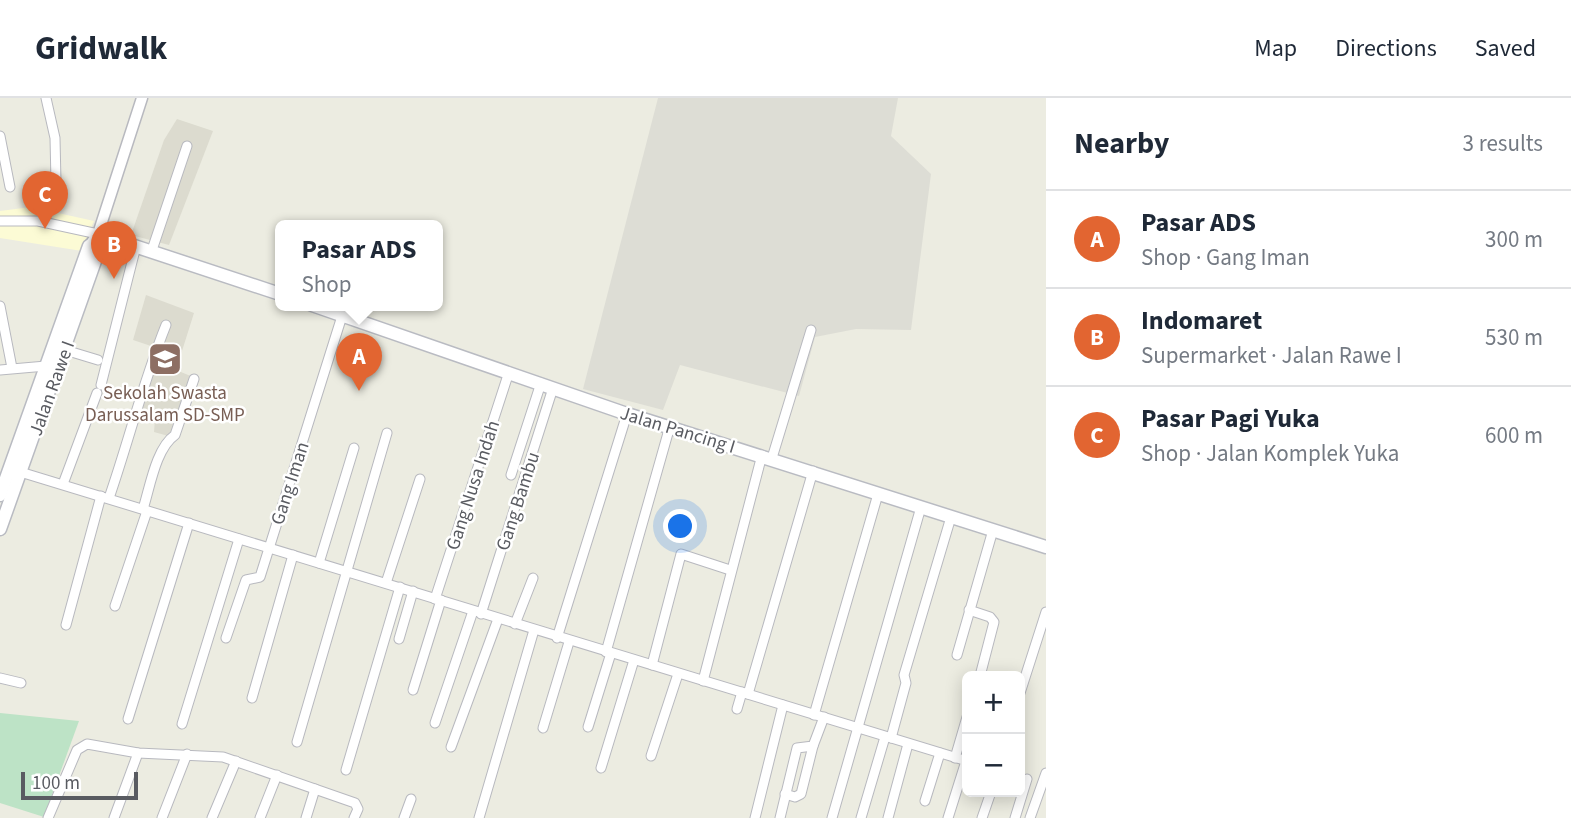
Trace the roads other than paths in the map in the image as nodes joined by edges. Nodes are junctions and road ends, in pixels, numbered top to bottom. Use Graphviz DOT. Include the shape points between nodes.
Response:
graph roads {
  1 [pos="46,98"];
  2 [pos="142,98"];
  3 [pos="0,136"];
  4 [pos="187,146"];
  5 [pos="1,149"];
  6 [pos="56,182"];
  7 [pos="10,187"];
  8 [pos="0,220"];
  9 [pos="98,234"];
  10 [pos="94,246"];
  11 [pos="136,246"];
  12 [pos="152,250"];
  13 [pos="275,292"];
  14 [pos="0,306"];
  15 [pos="328,311"];
  16 [pos="342,316"];
  17 [pos="166,325"];
  18 [pos="811,330"];
  19 [pos="65,350"];
  20 [pos="98,360"];
  21 [pos="46,366"];
  22 [pos="12,368"];
  23 [pos="0,370"];
  24 [pos="509,372"];
  25 [pos="194,379"];
  26 [pos="547,385"];
  27 [pos="627,414"];
  28 [pos="670,426"];
  29 [pos="387,433"];
  30 [pos="355,449"];
  31 [pos="767,456"];
  32 [pos="15,470"];
  33 [pos="813,471"];
  34 [pos="511,475"];
  35 [pos="420,479"];
  36 [pos="63,484"];
  37 [pos="878,494"];
  38 [pos="0,495"];
  39 [pos="105,497"];
  40 [pos="921,507"];
  41 [pos="145,510"];
  42 [pos="951,517"];
  43 [pos="189,523"];
  44 [pos="0,528"];
  45 [pos="993,530"];
  46 [pos="239,539"];
  47 [pos="268,547"];
  48 [pos="1046,547"];
  49 [pos="293,555"];
  50 [pos="319,563"];
  51 [pos="730,570"];
  52 [pos="347,572"];
  53 [pos="533,578"];
  54 [pos="386,583"];
  55 [pos="400,587"];
  56 [pos="413,591"];
  57 [pos="438,599"];
  58 [pos="115,606"];
  59 [pos="969,610"];
  60 [pos="1046,612"];
  61 [pos="477,613"];
  62 [pos="498,619"];
  63 [pos="515,624"];
  64 [pos="66,625"];
  65 [pos="534,630"];
  66 [pos="226,638"];
  67 [pos="557,638"];
  68 [pos="399,639"];
  69 [pos="569,642"];
  70 [pos="608,653"];
  71 [pos="957,655"];
  72 [pos="634,660"];
  73 [pos="652,665"];
  74 [pos="981,671"];
  75 [pos="678,674"];
  76 [pos="1025,677"];
  77 [pos="0,678"];
  78 [pos="703,681"];
  79 [pos="20,683"];
  80 [pos="414,690"];
  81 [pos="745,693"];
  82 [pos="252,698"];
  83 [pos="783,705"];
  84 [pos="737,709"];
  85 [pos="819,716"];
  86 [pos="128,719"];
  87 [pos="436,723"];
  88 [pos="183,724"];
  89 [pos="588,727"];
  90 [pos="543,728"];
  91 [pos="858,728"];
  92 [pos="962,733"];
  93 [pos="888,738"];
  94 [pos="297,742"];
  95 [pos="908,744"];
  96 [pos="813,746"];
  97 [pos="452,747"];
  98 [pos="138,752"];
  99 [pos="940,753"];
  100 [pos="187,754"];
  101 [pos="652,756"];
  102 [pos="954,758"];
  103 [pos="962,760"];
  104 [pos="236,761"];
  105 [pos="601,768"];
  106 [pos="346,770"];
  107 [pos="1046,773"];
  108 [pos="277,775"];
  109 [pos="962,776"];
  110 [pos="1025,779"];
  111 [pos="1043,786"];
  112 [pos="315,789"];
  113 [pos="785,794"];
  114 [pos="989,797"];
  115 [pos="1020,797"];
  116 [pos="411,799"];
  117 [pos="925,801"];
  118 [pos="48,818"];
  119 [pos="114,818"];
  120 [pos="162,818"];
  121 [pos="212,818"];
  122 [pos="260,818"];
  123 [pos="306,818"];
  124 [pos="355,818"];
  125 [pos="404,818"];
  126 [pos="479,818"];
  127 [pos="755,818"];
  128 [pos="780,818"];
  129 [pos="832,818"];
  130 [pos="861,818"];
  131 [pos="888,818"];
  132 [pos="948,818"];
  133 [pos="982,818"];
  134 [pos="1016,818"];
  135 [pos="1030,818"];
  1 -- 6 [label="street" via="55,138"];
  2 -- 9 [label="street"];
  3 -- 5 [label="street"];
  4 -- 12 [label="street"];
  5 -- 7 [label="street"];
  8 -- 9 [label="street" via="38,221"];
  9 -- 10 [label="street"];
  9 -- 11 [label="main road"];
  10 -- 19 [label="main road, Jalan Rawe I"];
  10 -- 21 [label="main road, Jalan Rawe I"];
  11 -- 12 [label="main road"];
  11 -- 36 [label="street" via="99,389"];
  12 -- 13 [label="main road"];
  14 -- 22 [label="street"];
  15 -- 16 [label="main road, Jalan Pancing I"];
  16 -- 24 [label="main road, Jalan Pancing I"];
  16 -- 47 [label="street, Gang Iman"];
  17 -- 39 [label="street"];
  18 -- 31 [label="street"];
  19 -- 20 [label="street"];
  19 -- 32 [label="main road, Jalan Rawe I"];
  21 -- 22 [label="street"];
  21 -- 32 [label="main road, Jalan Rawe I"];
  22 -- 23 [label="street"];
  24 -- 26 [label="main road, Jalan Pancing I"];
  24 -- 57 [label="street, Gang Nusa Indah"];
  25 -- 41 [label="street" via="175,435 162,452"];
  26 -- 27 [label="main road, Jalan Pancing I"];
  26 -- 34 [label="street"];
  26 -- 61 [label="street, Gang Bambu"];
  27 -- 28 [label="main road, Jalan Pancing I"];
  27 -- 67 [label="street"];
  28 -- 31 [label="main road, Jalan Pancing I"];
  28 -- 70 [label="street"];
  29 -- 52 [label="street"];
  30 -- 50 [label="street"];
  31 -- 33 [label="main road, Jalan Pancing I"];
  31 -- 51 [label="street"];
  32 -- 36 [label="street"];
  32 -- 38 [label="main road, Jalan Rawe I"];
  32 -- 44 [label="main road, Jalan Rawe I"];
  33 -- 37 [label="main road, Jalan Pancing I"];
  33 -- 81 [label="street"];
  35 -- 54 [label="street"];
  36 -- 39 [label="street"];
  37 -- 40 [label="main road, Jalan Pancing I"];
  37 -- 85 [label="street"];
  39 -- 41 [label="street"];
  39 -- 64 [label="street"];
  40 -- 42 [label="main road, Jalan Pancing I"];
  40 -- 91 [label="street"];
  41 -- 43 [label="street"];
  41 -- 58 [label="street"];
  42 -- 45 [label="main road, Jalan Pancing I"];
  42 -- 93 [label="street"];
  43 -- 46 [label="street"];
  43 -- 86 [label="street"];
  45 -- 48 [label="main road, Jalan Pancing I"];
  45 -- 59 [label="street"];
  46 -- 47 [label="street"];
  46 -- 88 [label="street"];
  47 -- 49 [label="street"];
  47 -- 66 [label="street, Gang Iman" via="260,577 246,580"];
  49 -- 50 [label="street"];
  49 -- 82 [label="street"];
  50 -- 52 [label="street"];
  51 -- 73 [label="street" via="681,554"];
  51 -- 78 [label="street"];
  52 -- 54 [label="street"];
  52 -- 94 [label="street"];
  53 -- 63 [label="street"];
  54 -- 55 [label="street"];
  55 -- 56 [label="street"];
  55 -- 106 [label="street"];
  56 -- 57 [label="street"];
  56 -- 68 [label="street"];
  57 -- 61 [label="street"];
  57 -- 80 [label="street, Gang Nusa Indah"];
  59 -- 71 [label="street"];
  59 -- 74 [label="street" via="994,622"];
  60 -- 76 [label="street"];
  61 -- 62 [label="street"];
  61 -- 87 [label="street, Gang Bambu"];
  62 -- 63 [label="street"];
  62 -- 97 [label="street"];
  63 -- 65 [label="street"];
  65 -- 67 [label="street"];
  65 -- 126 [label="street"];
  67 -- 69 [label="street"];
  69 -- 70 [label="street"];
  69 -- 90 [label="street"];
  70 -- 72 [label="street"];
  70 -- 89 [label="street"];
  72 -- 73 [label="street"];
  72 -- 105 [label="street"];
  73 -- 75 [label="street"];
  75 -- 78 [label="street"];
  75 -- 101 [label="street"];
  77 -- 79 [label="street"];
  78 -- 81 [label="street"];
  81 -- 83 [label="street"];
  81 -- 84 [label="street"];
  83 -- 85 [label="street"];
  83 -- 127 [label="street"];
  85 -- 91 [label="street"];
  85 -- 96 [label="street"];
  91 -- 93 [label="street"];
  91 -- 129 [label="street"];
  92 -- 102 [label="street"];
  93 -- 95 [label="street"];
  93 -- 130 [label="street"];
  95 -- 99 [label="street"];
  95 -- 131 [label="street"];
  96 -- 113 [label="street" via="797,748"];
  96 -- 113 [label="street" via="801,794"];
  98 -- 100 [label="street"];
  98 -- 118 [label="street" via="80,746"];
  98 -- 119 [label="street"];
  99 -- 102 [label="street"];
  99 -- 117 [label="street"];
  100 -- 104 [label="street"];
  100 -- 120 [label="street"];
  102 -- 103 [label="street"];
  104 -- 108 [label="street"];
  104 -- 121 [label="street"];
  107 -- 111 [label="street"];
  108 -- 112 [label="street"];
  108 -- 122 [label="street"];
  109 -- 132 [label="street"];
  110 -- 111 [label="street"];
  111 -- 135 [label="street"];
  112 -- 123 [label="street"];
  112 -- 124 [label="street" via="355,803"];
  113 -- 128 [label="street"];
  114 -- 133 [label="street"];
  115 -- 134 [label="street"];
  116 -- 125 [label="street"];
}
